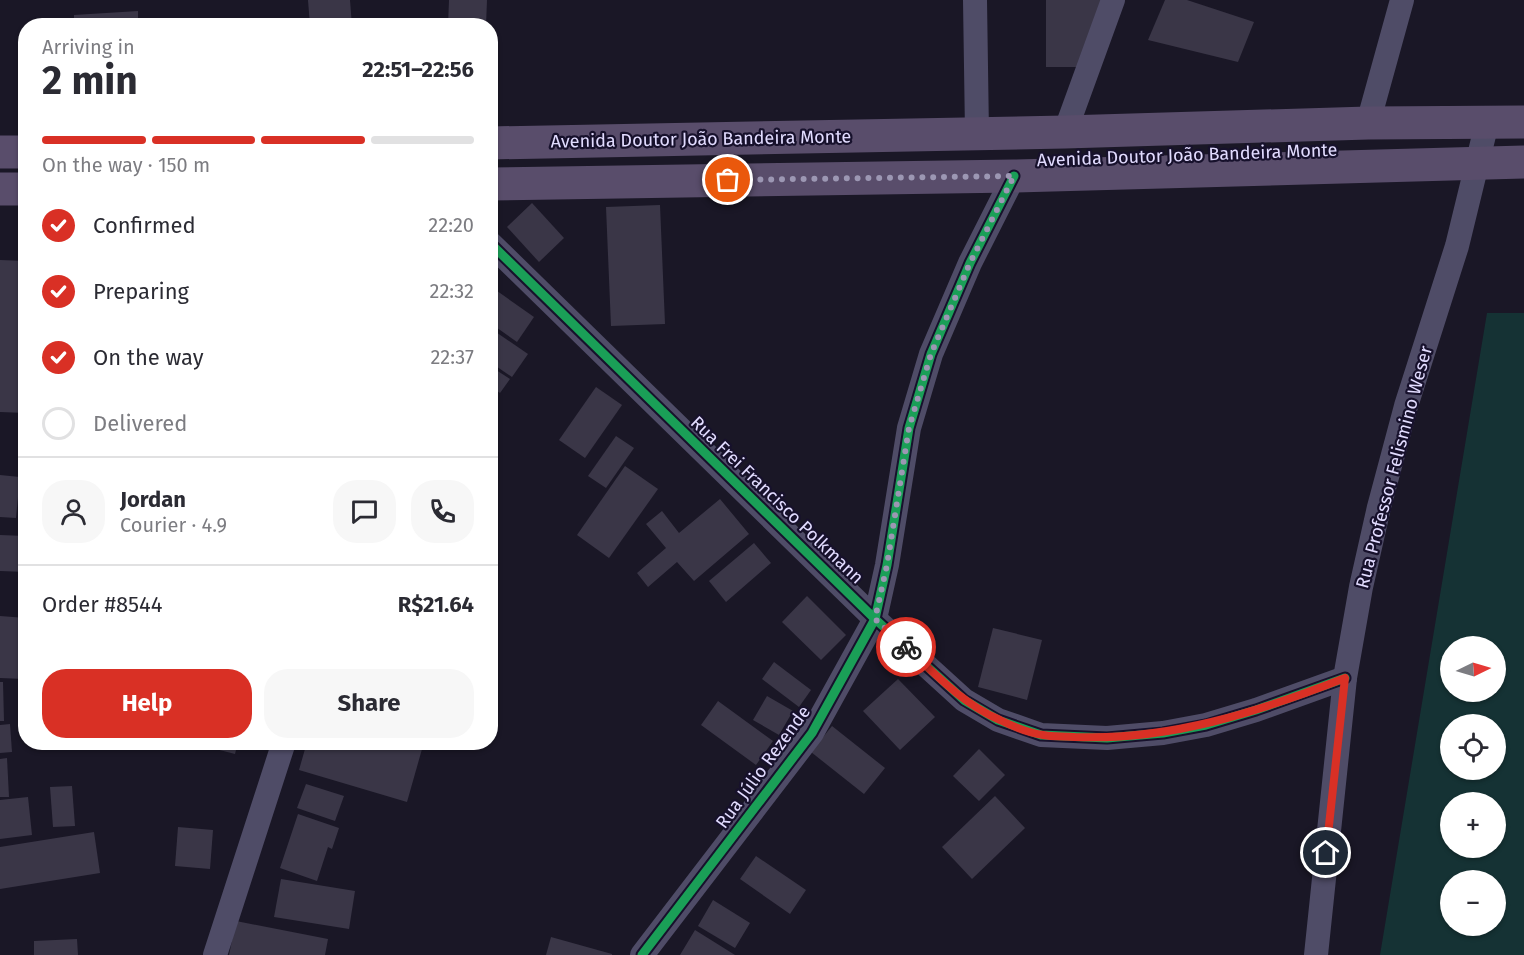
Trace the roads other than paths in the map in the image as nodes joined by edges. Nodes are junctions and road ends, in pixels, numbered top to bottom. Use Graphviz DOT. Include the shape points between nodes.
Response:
graph roads {
  1 [pos="975,0"];
  2 [pos="1113,0"];
  3 [pos="1402,0"];
  4 [pos="1524,122"];
  5 [pos="1368,123"];
  6 [pos="1487,123"];
  7 [pos="1065,132"];
  8 [pos="977,133"];
  9 [pos="498,143"];
  10 [pos="0,152"];
  11 [pos="18,152"];
  12 [pos="1524,162"];
  13 [pos="1479,163"];
  14 [pos="1014,176"];
  15 [pos="498,184"];
  16 [pos="0,189"];
  17 [pos="18,189"];
  18 [pos="498,251"];
  19 [pos="875,619"];
  20 [pos="1345,678"];
  21 [pos="281,750"];
  22 [pos="215,955"];
  23 [pos="642,955"];
  24 [pos="1316,955"];
  1 -- 8 [label="street"];
  2 -- 7 [label="street"];
  3 -- 5 [label="street"];
  4 -- 6 [label="main road, Avenida Doutor João Bandeira Monte"];
  5 -- 6 [label="main road, Avenida Doutor João Bandeira Monte"];
  5 -- 7 [label="main road, Avenida Doutor João Bandeira Monte"];
  6 -- 13 [label="street, Rua Professor Felismino Weser"];
  7 -- 8 [label="main road, Avenida Doutor João Bandeira Monte"];
  8 -- 9 [label="main road, Avenida Doutor João Bandeira Monte"];
  10 -- 11 [label="main road"];
  12 -- 13 [label="main road, Avenida Doutor João Bandeira Monte"];
  13 -- 14 [label="main road, Avenida Doutor João Bandeira Monte"];
  13 -- 20 [label="street, Rua Professor Felismino Weser" via="1379,507"];
  14 -- 15 [label="main road, Avenida Doutor João Bandeira Monte"];
  14 -- 19 [label="street, Rua Júlio Rezende" via="970,263 931,354 909,428"];
  16 -- 17 [label="main road"];
  18 -- 19 [label="street, Rua Frei Francisco Polkmann"];
  19 -- 20 [label="street, Rua Frei Francisco Polkmann" via="964,700 998,720 1041,735 1107,738 1206,725"];
  19 -- 23 [label="street, Rua Júlio Rezende" via="812,733"];
  20 -- 24 [label="street, Rua Professor Felismino Weser"];
  21 -- 22 [label="street"];
}
